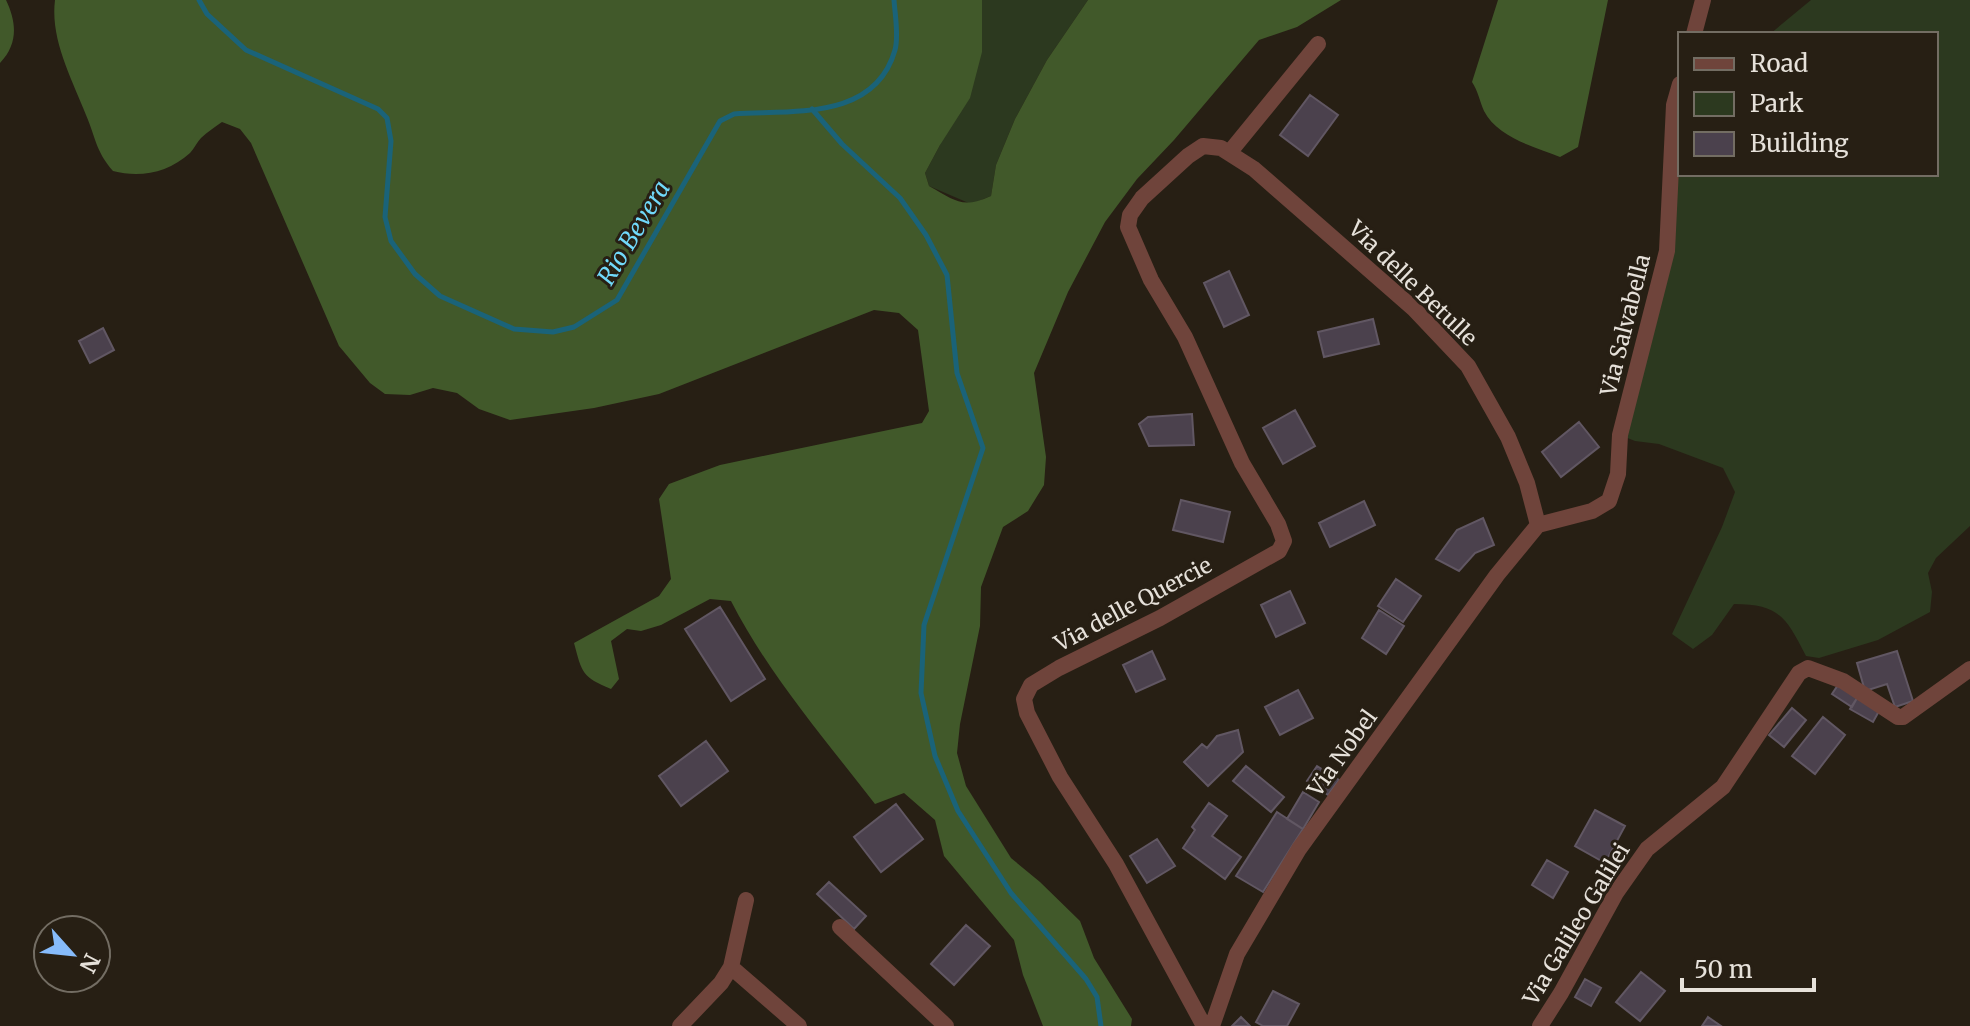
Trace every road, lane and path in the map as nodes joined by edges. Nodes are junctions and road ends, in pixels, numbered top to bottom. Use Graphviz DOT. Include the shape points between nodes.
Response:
graph roads {
  1 [pos="1703,0"];
  2 [pos="1695,32"];
  3 [pos="1318,44"];
  4 [pos="1678,91"];
  5 [pos="1229,153"];
  6 [pos="1538,525"];
  7 [pos="1970,669"];
  8 [pos="746,900"];
  9 [pos="840,927"];
  10 [pos="731,967"];
  11 [pos="680,1026"];
  12 [pos="799,1026"];
  13 [pos="946,1026"];
  14 [pos="1204,1026"];
  15 [pos="1212,1026"];
  16 [pos="1540,1026"];
  1 -- 2 [label="street"];
  3 -- 5 [label="street"];
  4 -- 6 [label="street, Via Salvabella" via="1667,251 1620,435 1618,474 1609,501 1592,511"];
  5 -- 6 [label="street, Via delle Betulle" via="1402,298 1468,366 1508,437"];
  5 -- 14 [label="street, Via delle Quercie" via="1203,146 1188,156 1142,198 1128,227 1284,541 1279,551 1031,685 1024,699 1060,777 1116,864"];
  6 -- 15 [label="street, Via Nobel" via="1299,849 1237,954"];
  7 -- 16 [label="street, Via Galileo Galilei" via="1903,717 1827,673 1808,668 1799,673 1723,787 1647,849"];
  8 -- 10 [label="street"];
  9 -- 13 [label="street"];
  10 -- 11 [label="street"];
  10 -- 12 [label="street"];
}
